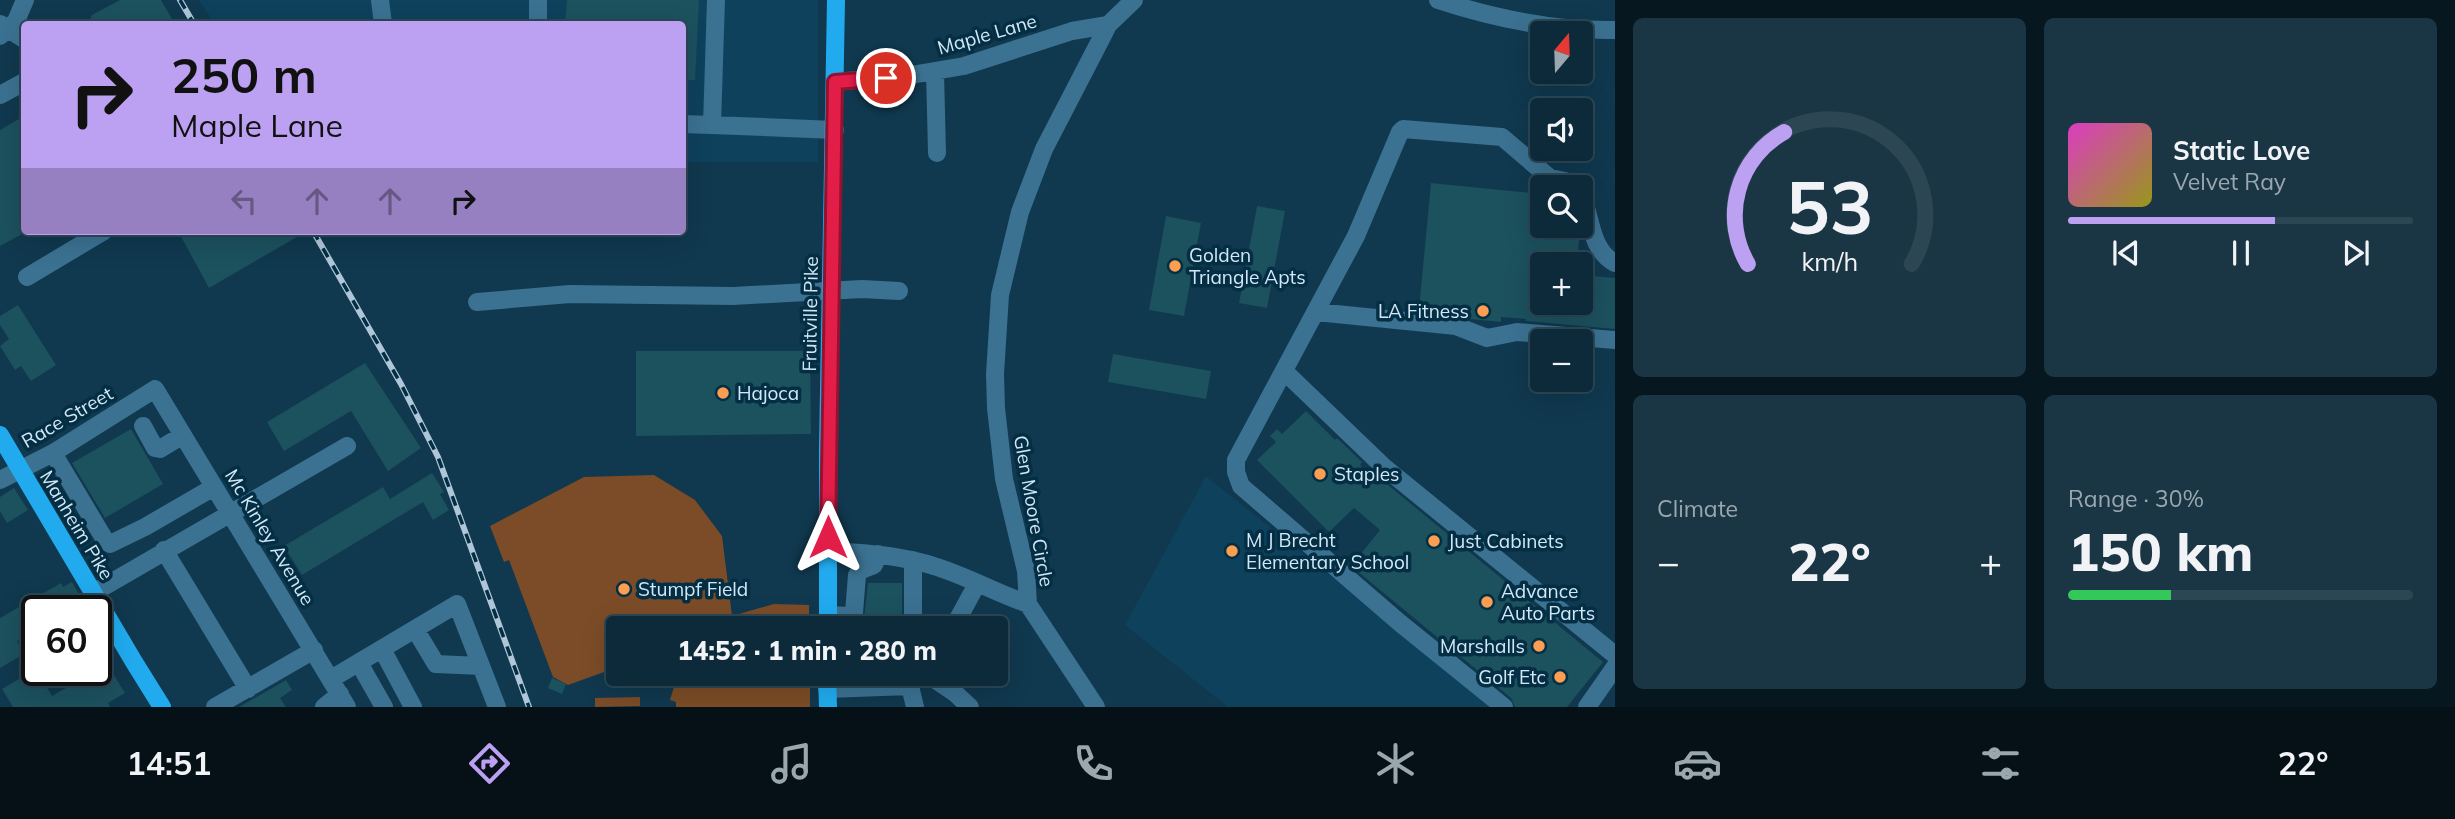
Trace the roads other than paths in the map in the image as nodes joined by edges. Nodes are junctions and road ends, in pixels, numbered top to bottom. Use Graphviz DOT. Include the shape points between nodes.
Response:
graph roads {
  1 [pos="25,0"];
  2 [pos="380,0"];
  3 [pos="538,0"];
  4 [pos="716,0"];
  5 [pos="836,0"];
  6 [pos="1135,0"];
  7 [pos="1438,0"];
  8 [pos="383,21"];
  9 [pos="538,21"];
  10 [pos="1108,26"];
  11 [pos="1615,30"];
  12 [pos="8,32"];
  13 [pos="935,71"];
  14 [pos="835,82"];
  15 [pos="21,84"];
  16 [pos="0,95"];
  17 [pos="686,124"];
  18 [pos="712,125"];
  19 [pos="835,130"];
  20 [pos="937,153"];
  21 [pos="1548,175"];
  22 [pos="1593,233"];
  23 [pos="97,235"];
  24 [pos="1615,263"];
  25 [pos="27,277"];
  26 [pos="899,291"];
  27 [pos="832,292"];
  28 [pos="477,302"];
  29 [pos="1316,312"];
  30 [pos="1615,340"];
  31 [pos="1284,371"];
  32 [pos="155,389"];
  33 [pos="144,426"];
  34 [pos="0,435"];
  35 [pos="183,435"];
  36 [pos="347,446"];
  37 [pos="52,453"];
  38 [pos="20,469"];
  39 [pos="0,480"];
  40 [pos="214,486"];
  41 [pos="231,514"];
  42 [pos="164,550"];
  43 [pos="828,551"];
  44 [pos="878,554"];
  45 [pos="913,560"];
  46 [pos="977,584"];
  47 [pos="93,593"];
  48 [pos="1028,604"];
  49 [pos="828,616"];
  50 [pos="849,616"];
  51 [pos="913,616"];
  52 [pos="960,616"];
  53 [pos="415,629"];
  54 [pos="382,649"];
  55 [pos="314,650"];
  56 [pos="1615,655"];
  57 [pos="359,663"];
  58 [pos="481,666"];
  59 [pos="1615,667"];
  60 [pos="862,686"];
  61 [pos="913,686"];
  62 [pos="945,686"];
  63 [pos="248,689"];
  64 [pos="828,690"];
  65 [pos="339,694"];
  66 [pos="162,707"];
  67 [pos="215,707"];
  68 [pos="324,707"];
  69 [pos="384,707"];
  70 [pos="413,707"];
  71 [pos="497,707"];
  72 [pos="915,707"];
  73 [pos="970,707"];
  74 [pos="1096,707"];
  75 [pos="1504,707"];
  76 [pos="1587,707"];
  1 -- 12 [label="street"];
  2 -- 8 [label="street"];
  3 -- 9 [label="street"];
  4 -- 18 [label="street"];
  5 -- 14 [label="main road, Fruitville Pike"];
  6 -- 10 [label="street, Glen Moore Circle"];
  7 -- 11 [label="street" via="1541,25"];
  10 -- 13 [label="street, Maple Lane" via="1072,31"];
  10 -- 48 [label="street, Glen Moore Circle" via="1032,179 1000,295 998,427 1004,479 1026,571"];
  13 -- 14 [label="street, Maple Lane"];
  13 -- 20 [label="street"];
  14 -- 19 [label="main road, Fruitville Pike"];
  15 -- 16 [label="street"];
  17 -- 18 [label="street"];
  18 -- 19 [label="street"];
  19 -- 27 [label="main road, Fruitville Pike"];
  21 -- 29 [label="street" via="1502,137 1403,129"];
  22 -- 24 [label="street" via="1606,258"];
  23 -- 25 [label="street"];
  26 -- 27 [label="street"];
  27 -- 28 [label="street" via="570,295"];
  27 -- 43 [label="main road, Fruitville Pike"];
  29 -- 30 [label="street" via="1456,326 1486,338 1517,331"];
  29 -- 31 [label="street"];
  31 -- 56 [label="street" via="1384,467"];
  31 -- 75 [label="street" via="1236,460 1241,486"];
  32 -- 35 [label="street, Mc Kinley Avenue"];
  32 -- 37 [label="street, Race Street"];
  33 -- 35 [label="street" via="155,448"];
  34 -- 38 [label="main road, Manheim Pike"];
  35 -- 40 [label="street, Mc Kinley Avenue"];
  36 -- 41 [label="street"];
  37 -- 38 [label="street, Race Street"];
  37 -- 40 [label="street" via="110,544"];
  38 -- 39 [label="street, Race Street"];
  38 -- 47 [label="main road, Manheim Pike"];
  40 -- 41 [label="street, Mc Kinley Avenue"];
  41 -- 42 [label="street"];
  41 -- 55 [label="street, Mc Kinley Avenue"];
  42 -- 47 [label="street"];
  42 -- 63 [label="street"];
  43 -- 44 [label="street"];
  43 -- 49 [label="main road, Fruitville Pike"];
  44 -- 45 [label="street"];
  44 -- 50 [label="street" via="874,565 858,572 854,613"];
  45 -- 46 [label="street"];
  45 -- 51 [label="street"];
  46 -- 48 [label="street"];
  46 -- 52 [label="street"];
  47 -- 66 [label="main road, Manheim Pike"];
  48 -- 74 [label="street, Glen Moore Circle"];
  53 -- 54 [label="street"];
  53 -- 58 [label="street" via="436,664"];
  53 -- 58 [label="street" via="457,604"];
  54 -- 57 [label="street"];
  54 -- 70 [label="street"];
  55 -- 63 [label="street"];
  55 -- 65 [label="street, Mc Kinley Avenue"];
  57 -- 65 [label="street"];
  57 -- 69 [label="street"];
  58 -- 71 [label="street"];
  59 -- 76 [label="street"];
  60 -- 64 [label="street"];
  61 -- 72 [label="street"];
  62 -- 73 [label="street"];
  63 -- 67 [label="street"];
  65 -- 68 [label="street"];
}
